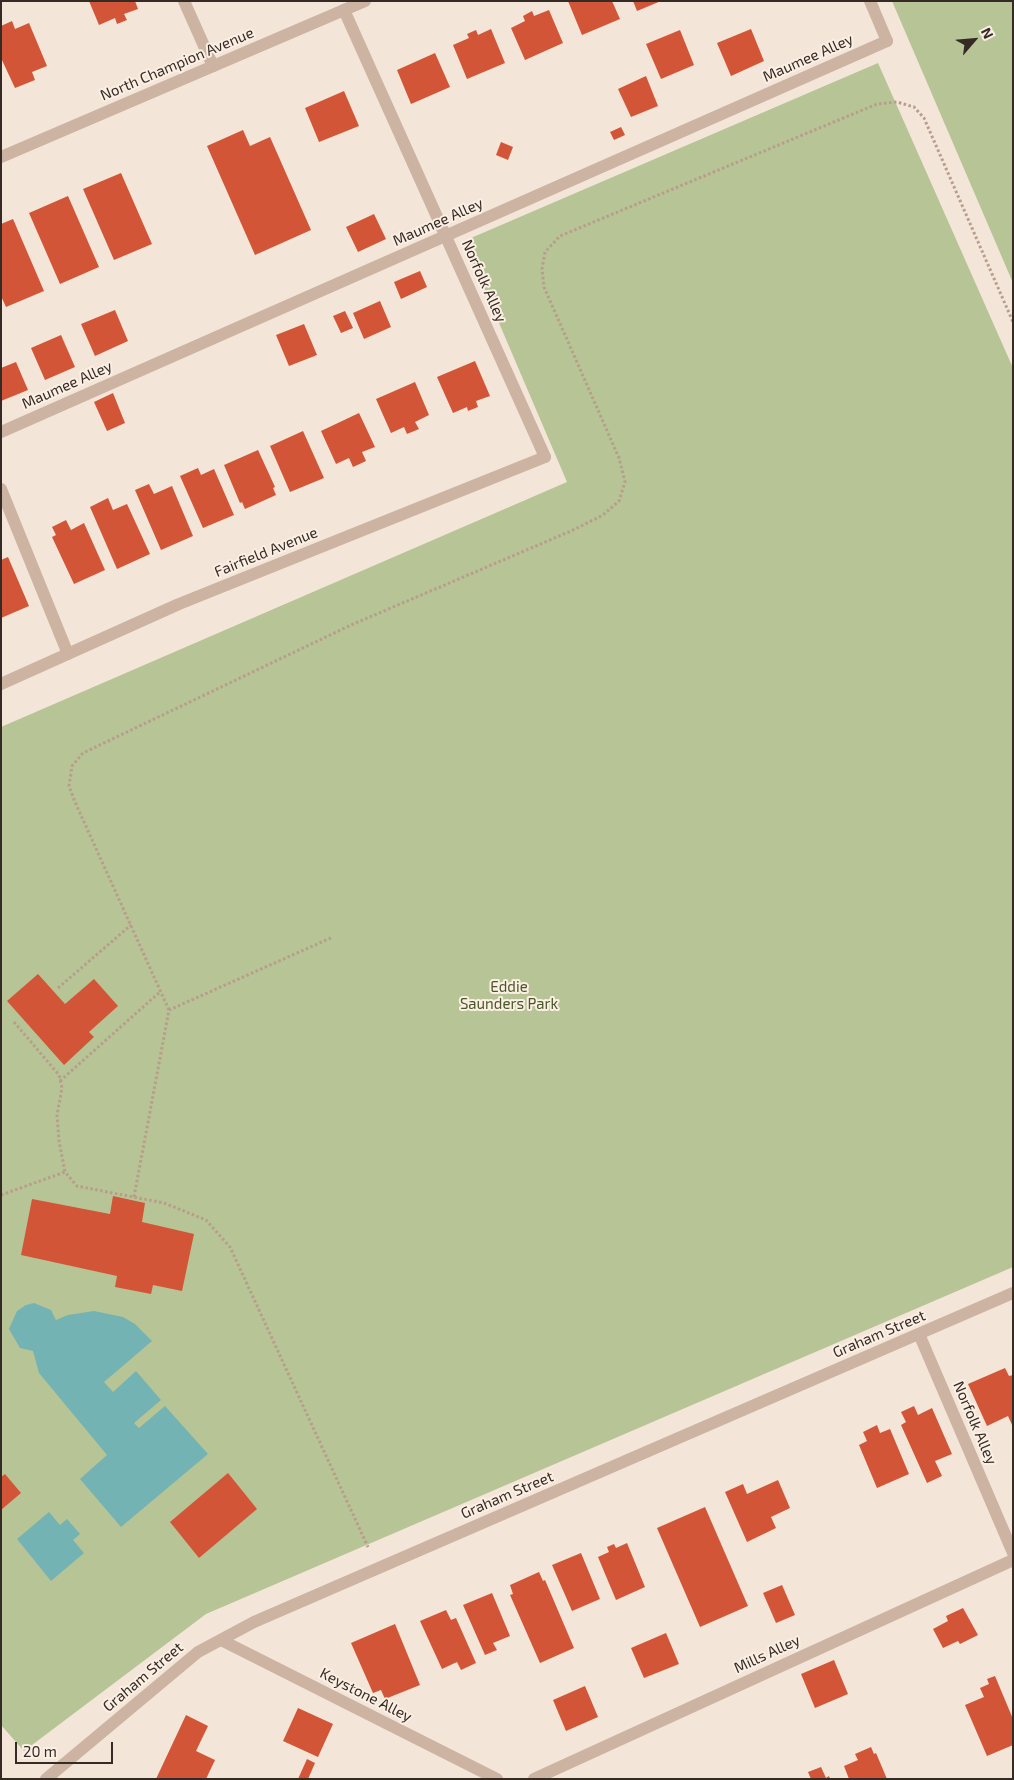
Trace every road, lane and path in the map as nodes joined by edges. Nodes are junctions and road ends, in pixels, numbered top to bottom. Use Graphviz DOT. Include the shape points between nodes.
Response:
graph roads {
  1 [pos="184,1"];
  2 [pos="365,1"];
  3 [pos="870,1"];
  4 [pos="344,10"];
  5 [pos="213,66"];
  6 [pos="924,118"];
  7 [pos="1,157"];
  8 [pos="446,237"];
  9 [pos="1013,322"];
  10 [pos="1,432"];
  11 [pos="545,456"];
  12 [pos="1,489"];
  13 [pos="68,654"];
  14 [pos="1,684"];
  15 [pos="131,925"];
  16 [pos="333,937"];
  17 [pos="58,988"];
  18 [pos="161,991"];
  19 [pos="14,1022"];
  20 [pos="60,1081"];
  21 [pos="65,1172"];
  22 [pos="1,1195"];
  23 [pos="134,1197"];
  24 [pos="1013,1293"];
  25 [pos="919,1334"];
  26 [pos="1013,1553"];
  27 [pos="1013,1560"];
  28 [pos="378,1568"];
  29 [pos="221,1640"];
  30 [pos="46,1779"];
  31 [pos="497,1779"];
  32 [pos="534,1779"];
  1 -- 5 [label="street"];
  2 -- 4 [label="street, North Champion Avenue"];
  3 -- 8 [label="street, Maumee Alley" via="887,41"];
  4 -- 5 [label="street, North Champion Avenue"];
  4 -- 8 [label="street, Norfolk Alley"];
  5 -- 7 [label="street, North Champion Avenue"];
  6 -- 9 [label="path"];
  8 -- 10 [label="street, Maumee Alley"];
  8 -- 11 [label="street, Norfolk Alley"];
  11 -- 13 [label="street, Fairfield Avenue" via="179,604"];
  12 -- 13 [label="street"];
  13 -- 14 [label="street, Fairfield Avenue"];
  15 -- 17 [label="path"];
  16 -- 23 [label="path" via="169,1010"];
  18 -- 20 [label="path"];
  19 -- 20 [label="path" via="59,1075"];
  20 -- 21 [label="path" via="62,1088 57,1115"];
  21 -- 22 [label="path"];
  21 -- 23 [label="path" via="77,1186"];
  23 -- 28 [label="path" via="164,1203 206,1220 230,1247"];
  24 -- 25 [label="street, Graham Street"];
  25 -- 26 [label="street, Norfolk Alley"];
  25 -- 28 [label="street, Graham Street"];
  27 -- 32 [label="street, Mills Alley"];
  28 -- 29 [label="street, Graham Street" via="254,1622"];
  29 -- 30 [label="street, Graham Street" via="198,1652"];
  29 -- 31 [label="street, Keystone Alley"];
}
